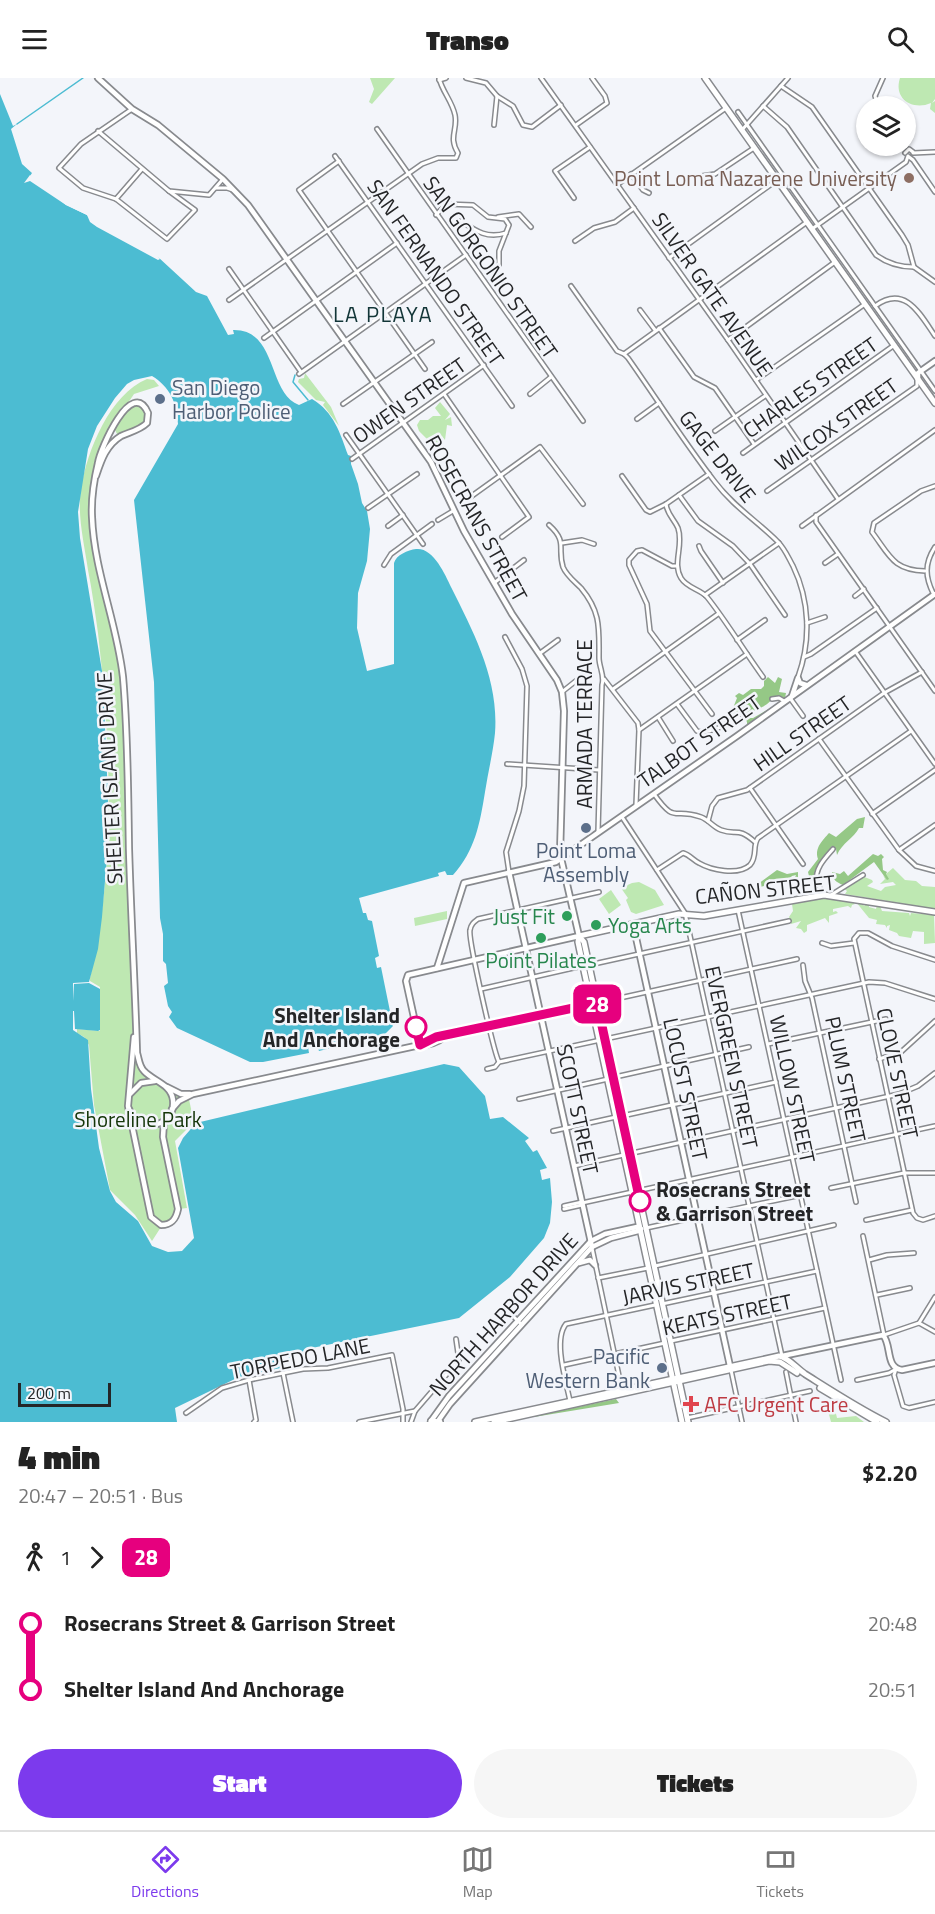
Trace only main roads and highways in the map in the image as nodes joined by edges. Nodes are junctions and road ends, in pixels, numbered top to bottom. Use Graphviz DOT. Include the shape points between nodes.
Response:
graph roads {
  1 [pos="705,78"];
  2 [pos="935,403"];
  3 [pos="935,912"];
  4 [pos="579,936"];
  5 [pos="782,1356"];
  6 [pos="769,1361"];
  7 [pos="730,1368"];
  8 [pos="676,1380"];
  9 [pos="571,1403"];
  10 [pos="686,1421"];
  11 [pos="475,1422"];
  12 [pos="494,1422"];
  13 [pos="877,1422"];
  14 [pos="886,1422"];
  1 -- 2 [label="main road"];
  3 -- 4 [label="main road, CAÑON STREET" via="828,895 704,916 685,913"];
  4 -- 8 [label="main road, ROSECRANS STREET"];
  5 -- 6 [label="main road"];
  5 -- 7 [label="main road"];
  5 -- 14 [label="main road" via="839,1396"];
  6 -- 7 [label="main road"];
  6 -- 13 [label="main road" via="784,1364"];
  7 -- 8 [label="main road"];
  8 -- 9 [label="main road"];
  8 -- 9 [label="main road"];
  8 -- 10 [label="main road, ROSECRANS STREET"];
  9 -- 11 [label="main road"];
  9 -- 12 [label="main road"];
}
